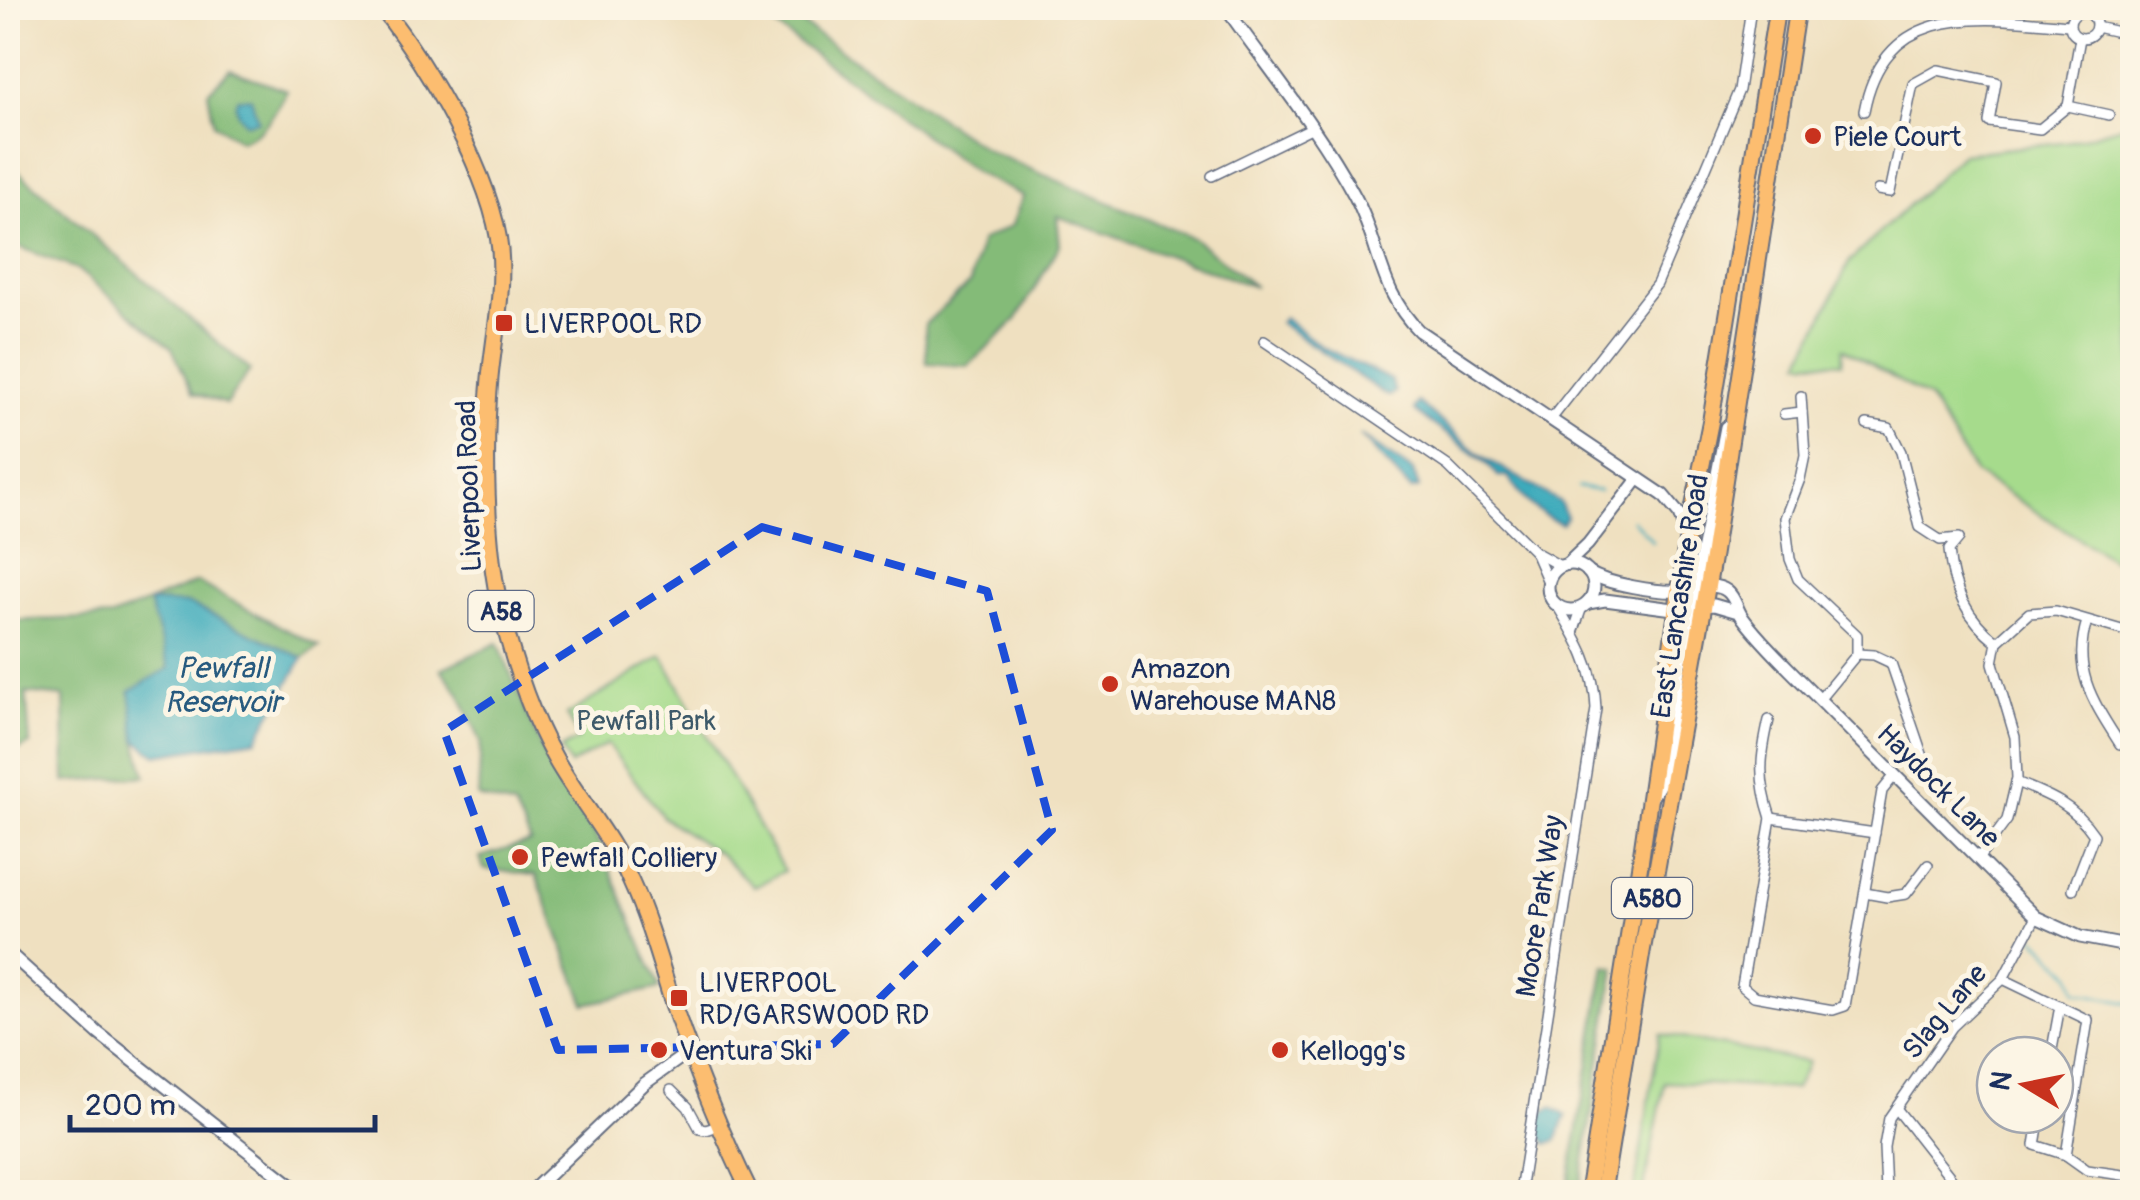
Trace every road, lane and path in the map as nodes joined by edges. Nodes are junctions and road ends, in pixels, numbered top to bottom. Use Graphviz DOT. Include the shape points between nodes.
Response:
graph roads {
  1 [pos="382,8"];
  2 [pos="1226,8"];
  3 [pos="1750,8"];
  4 [pos="1777,8"];
  5 [pos="2082,9"];
  6 [pos="1797,11"];
  7 [pos="2070,25"];
  8 [pos="2096,28"];
  9 [pos="2132,35"];
  10 [pos="2080,38"];
  11 [pos="2068,106"];
  12 [pos="1864,111"];
  13 [pos="2109,115"];
  14 [pos="1311,128"];
  15 [pos="1212,176"];
  16 [pos="1878,190"];
  17 [pos="1264,341"];
  18 [pos="1800,396"];
  19 [pos="1802,412"];
  20 [pos="1784,414"];
  21 [pos="1552,418"];
  22 [pos="1867,424"];
  23 [pos="1638,479"];
  24 [pos="1698,487"];
  25 [pos="1662,496"];
  26 [pos="1687,538"];
  27 [pos="1588,544"];
  28 [pos="1535,552"];
  29 [pos="1563,565"];
  30 [pos="1586,570"];
  31 [pos="1548,582"];
  32 [pos="1694,589"];
  33 [pos="1585,605"];
  34 [pos="1700,606"];
  35 [pos="1558,607"];
  36 [pos="1676,612"];
  37 [pos="1738,612"];
  38 [pos="2087,620"];
  39 [pos="1574,630"];
  40 [pos="2132,633"];
  41 [pos="1998,642"];
  42 [pos="1857,654"];
  43 [pos="1819,700"];
  44 [pos="1769,720"];
  45 [pos="2120,744"];
  46 [pos="1923,758"];
  47 [pos="1894,775"];
  48 [pos="2016,782"];
  49 [pos="1649,802"];
  50 [pos="1771,818"];
  51 [pos="1875,833"];
  52 [pos="1978,859"];
  53 [pos="1928,865"];
  54 [pos="2073,889"];
  55 [pos="1865,893"];
  56 [pos="2036,917"];
  57 [pos="2132,947"];
  58 [pos="8,952"];
  59 [pos="2003,979"];
  60 [pos="2060,1006"];
  61 [pos="2055,1035"];
  62 [pos="690,1051"];
  63 [pos="668,1105"];
  64 [pos="1896,1108"];
  65 [pos="718,1126"];
  66 [pos="2036,1135"];
  67 [pos="2066,1155"];
  68 [pos="2130,1176"];
  69 [pos="300,1192"];
  70 [pos="531,1192"];
  71 [pos="750,1192"];
  72 [pos="1520,1192"];
  73 [pos="1588,1192"];
  74 [pos="1603,1192"];
  75 [pos="1886,1192"];
  76 [pos="1962,1192"];
  1 -- 62 [label="highway, Liverpool Road / A58" via="459,132 500,245 488,433 492,547 504,626 554,757 634,888"];
  2 -- 14 [label="street"];
  3 -- 21 [label="street" via="1739,90 1657,284"];
  4 -- 24 [label="highway, East Lancashire Road / A580"];
  5 -- 7 [label="street"];
  5 -- 8 [label="street"];
  6 -- 32 [label="highway, East Lancashire Road / A580" via="1744,352"];
  7 -- 10 [label="street"];
  7 -- 12 [label="street" via="1958,18 1925,26 1876,70"];
  8 -- 9 [label="street"];
  8 -- 10 [label="street"];
  10 -- 11 [label="street"];
  11 -- 13 [label="street"];
  11 -- 16 [label="street" via="2040,129 1990,122 1996,82 1938,70 1925,75 1913,84 1890,192"];
  14 -- 15 [label="street"];
  14 -- 21 [label="street" via="1364,212 1401,313"];
  17 -- 28 [label="street" via="1448,466"];
  18 -- 19 [label="street"];
  19 -- 20 [label="street"];
  19 -- 42 [label="street" via="1804,468 1785,518 1786,544 1798,579 1857,636"];
  21 -- 23 [label="street"];
  22 -- 41 [label="street" via="1889,428 1920,527 1940,540 1959,538 1948,550 1950,574 1976,626"];
  23 -- 25 [label="street"];
  23 -- 27 [label="street"];
  24 -- 25 [label="street" via="1682,498"];
  24 -- 26 [label="highway, East Lancashire Road / A580"];
  25 -- 26 [label="street"];
  26 -- 32 [label="highway, East Lancashire Road / A580"];
  27 -- 29 [label="street"];
  27 -- 30 [label="street"];
  28 -- 29 [label="street"];
  28 -- 31 [label="street"];
  29 -- 30 [label="street"];
  29 -- 31 [label="street"];
  30 -- 32 [label="street" via="1608,581"];
  30 -- 33 [label="street" via="1594,584"];
  31 -- 35 [label="street"];
  32 -- 34 [label="highway, East Lancashire Road / A580"];
  32 -- 36 [label="highway, East Lancashire Road / A580"];
  32 -- 37 [label="street, Haydock Lane" via="1724,588"];
  33 -- 35 [label="street"];
  33 -- 36 [label="street" via="1605,600"];
  33 -- 39 [label="street"];
  34 -- 36 [label="street"];
  34 -- 37 [label="street"];
  34 -- 49 [label="street" via="1680,664 1661,782"];
  34 -- 74 [label="highway, East Lancashire Road / A580"];
  35 -- 39 [label="street, Moore Park Way"];
  36 -- 49 [label="highway, East Lancashire Road / A580"];
  37 -- 43 [label="street, Haydock Lane"];
  38 -- 40 [label="street"];
  38 -- 41 [label="street" via="2029,613"];
  38 -- 45 [label="street" via="2080,645 2088,694"];
  39 -- 72 [label="street, Moore Park Way" via="1593,679 1596,709"];
  41 -- 48 [label="street" via="1993,663 2015,736"];
  42 -- 43 [label="street"];
  42 -- 46 [label="street" via="1891,664"];
  43 -- 47 [label="street, Haydock Lane"];
  44 -- 50 [label="street" via="1760,763"];
  47 -- 51 [label="street" via="1882,791"];
  47 -- 52 [label="street, Haydock Lane"];
  48 -- 52 [label="street" via="2006,820"];
  48 -- 54 [label="street" via="2057,798 2094,835"];
  49 -- 73 [label="highway, East Lancashire Road / A580"];
  50 -- 51 [label="street"];
  50 -- 55 [label="street" via="1742,986 1754,996 1833,1010 1845,1006"];
  51 -- 55 [label="street"];
  52 -- 56 [label="street, Haydock Lane"];
  53 -- 55 [label="street" via="1906,894"];
  56 -- 57 [label="street, Haydock Lane" via="2080,937"];
  56 -- 59 [label="street, Slag Lane"];
  58 -- 69 [label="street"];
  59 -- 60 [label="street"];
  59 -- 64 [label="street, Slag Lane" via="1952,1027"];
  60 -- 61 [label="street"];
  60 -- 67 [label="street" via="2088,1020"];
  62 -- 65 [label="highway, Liverpool Road / A58"];
  62 -- 70 [label="street" via="644,1084"];
  63 -- 65 [label="street" via="674,1093 702,1130"];
  64 -- 75 [label="street, Slag Lane" via="1884,1147"];
  64 -- 76 [label="street"];
  65 -- 71 [label="highway, Liverpool Road / A58"];
  66 -- 67 [label="street" via="2034,1145"];
  67 -- 68 [label="street" via="2087,1170"];
}
